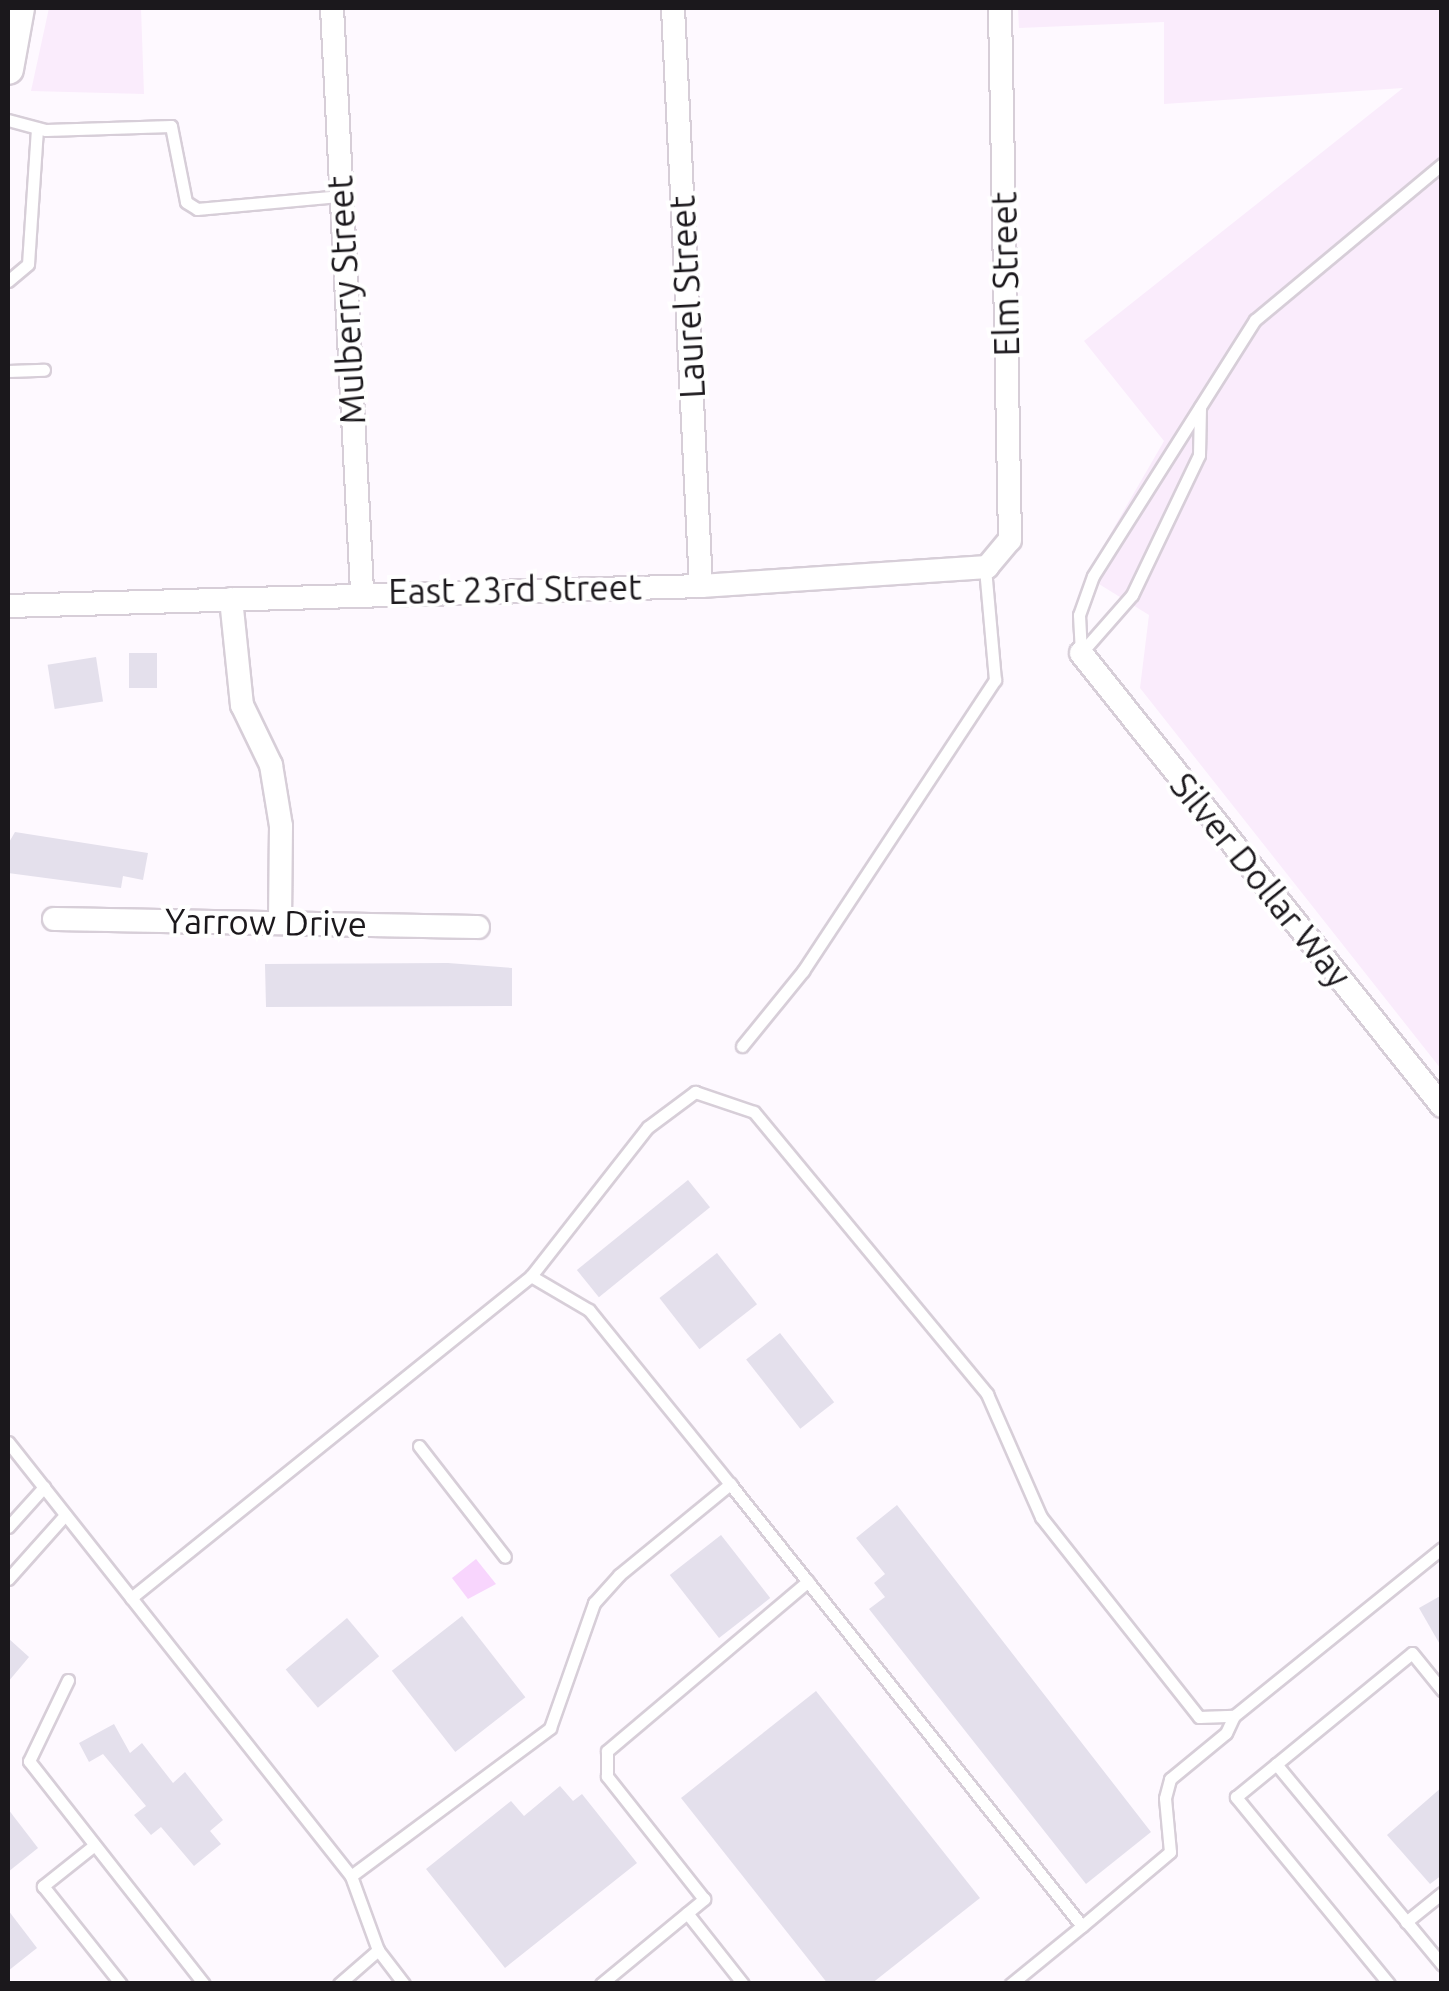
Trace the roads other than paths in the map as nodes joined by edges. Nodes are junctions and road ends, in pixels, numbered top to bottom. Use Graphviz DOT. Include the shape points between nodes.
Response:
graph roads {
  1 [pos="19,8"];
  2 [pos="332,8"];
  3 [pos="674,8"];
  4 [pos="1000,8"];
  5 [pos="8,69"];
  6 [pos="8,120"];
  7 [pos="36,128"];
  8 [pos="1442,164"];
  9 [pos="341,196"];
  10 [pos="8,281"];
  11 [pos="44,370"];
  12 [pos="8,371"];
  13 [pos="1200,405"];
  14 [pos="985,568"];
  15 [pos="702,586"];
  16 [pos="362,592"];
  17 [pos="230,599"];
  18 [pos="8,606"];
  19 [pos="1081,653"];
  20 [pos="54,918"];
  21 [pos="280,922"];
  22 [pos="478,927"];
  23 [pos="742,1046"];
  24 [pos="1442,1106"];
  25 [pos="532,1276"];
  26 [pos="8,1442"];
  27 [pos="418,1446"];
  28 [pos="730,1484"];
  29 [pos="44,1488"];
  30 [pos="66,1515"];
  31 [pos="8,1527"];
  32 [pos="1442,1548"];
  33 [pos="505,1558"];
  34 [pos="8,1579"];
  35 [pos="808,1581"];
  36 [pos="131,1598"];
  37 [pos="68,1680"];
  38 [pos="1442,1690"];
  39 [pos="1234,1716"];
  40 [pos="1276,1764"];
  41 [pos="92,1847"];
  42 [pos="351,1876"];
  43 [pos="1442,1893"];
  44 [pos="687,1913"];
  45 [pos="1406,1922"];
  46 [pos="1082,1926"];
  47 [pos="378,1950"];
  48 [pos="1440,1959"];
  49 [pos="122,1984"];
  50 [pos="204,1984"];
  51 [pos="339,1984"];
  52 [pos="404,1984"];
  53 [pos="600,1984"];
  54 [pos="743,1984"];
  55 [pos="1011,1984"];
  56 [pos="1388,1984"];
  1 -- 5 [label="street"];
  2 -- 9 [label="street, Mulberry Street"];
  3 -- 15 [label="street, Laurel Street"];
  4 -- 14 [label="street, Elm Street" via="1010,540"];
  6 -- 7 [label="lane"];
  7 -- 9 [label="lane" via="171,126 186,202 197,209"];
  7 -- 10 [label="lane" via="28,264"];
  8 -- 13 [label="lane" via="1254,320"];
  9 -- 16 [label="street, Mulberry Street"];
  11 -- 12 [label="lane"];
  13 -- 19 [label="lane" via="1093,576 1079,615"];
  13 -- 19 [label="lane" via="1199,455 1132,595"];
  14 -- 15 [label="street, East 23rd Street"];
  14 -- 23 [label="lane" via="995,680 804,971"];
  15 -- 16 [label="street, East 23rd Street"];
  16 -- 17 [label="street, East 23rd Street"];
  17 -- 18 [label="street, East 23rd Street"];
  17 -- 21 [label="street" via="242,705 271,765"];
  19 -- 24 [label="street, Silver Dollar Way"];
  20 -- 21 [label="street, Yarrow Drive"];
  21 -- 22 [label="street, Yarrow Drive"];
  25 -- 28 [label="lane" via="589,1310"];
  25 -- 36 [label="lane"];
  25 -- 39 [label="lane" via="648,1127 695,1092 754,1112 988,1394 1041,1517 1187,1702 1199,1717"];
  26 -- 29 [label="lane"];
  27 -- 33 [label="lane"];
  28 -- 35 [label="lane"];
  28 -- 42 [label="lane" via="618,1575 594,1604 550,1728"];
  29 -- 30 [label="lane"];
  29 -- 31 [label="lane"];
  30 -- 34 [label="lane"];
  30 -- 36 [label="lane"];
  32 -- 39 [label="lane"];
  35 -- 44 [label="lane" via="607,1751 607,1776 704,1899"];
  35 -- 46 [label="lane"];
  36 -- 42 [label="lane"];
  37 -- 41 [label="lane" via="28,1760"];
  38 -- 40 [label="lane" via="1412,1653"];
  39 -- 46 [label="lane" via="1226,1734 1170,1779 1170,1852"];
  40 -- 45 [label="lane"];
  40 -- 56 [label="lane" via="1236,1797"];
  41 -- 49 [label="lane" via="43,1886"];
  41 -- 50 [label="lane"];
  42 -- 47 [label="lane"];
  43 -- 45 [label="lane"];
  44 -- 53 [label="lane"];
  44 -- 54 [label="lane"];
  45 -- 48 [label="lane"];
  46 -- 55 [label="lane"];
  47 -- 51 [label="lane"];
  47 -- 52 [label="lane"];
}
